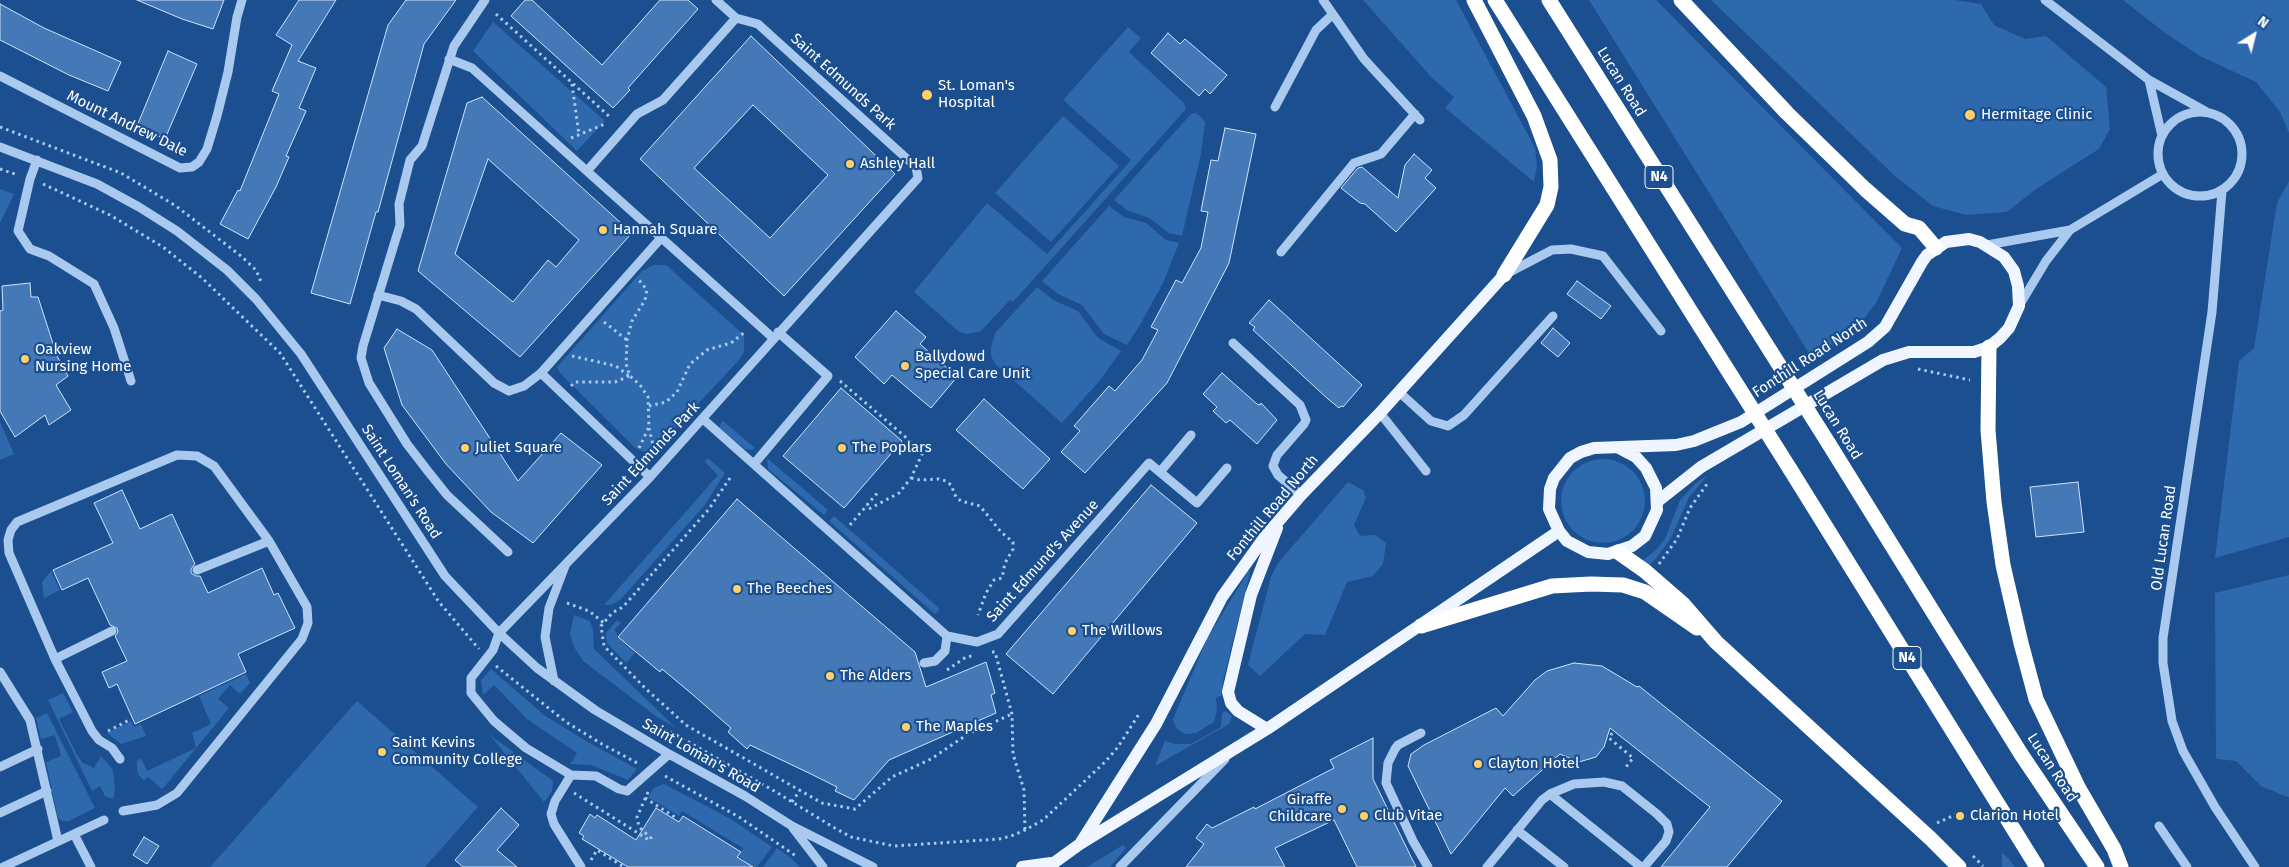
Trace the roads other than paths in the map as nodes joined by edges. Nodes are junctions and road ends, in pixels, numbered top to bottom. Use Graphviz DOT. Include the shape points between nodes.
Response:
graph roads {
  1 [pos="242,0"];
  2 [pos="485,0"];
  3 [pos="716,0"];
  4 [pos="1323,0"];
  5 [pos="1474,0"];
  6 [pos="1495,0"];
  7 [pos="1549,0"];
  8 [pos="1681,0"];
  9 [pos="2045,0"];
  10 [pos="1332,14"];
  11 [pos="736,18"];
  12 [pos="449,59"];
  13 [pos="0,76"];
  14 [pos="2149,80"];
  15 [pos="1275,107"];
  16 [pos="2207,113"];
  17 [pos="2162,136"];
  18 [pos="0,147"];
  19 [pos="37,160"];
  20 [pos="586,171"];
  21 [pos="2163,174"];
  22 [pos="2222,191"];
  23 [pos="2070,230"];
  24 [pos="660,238"];
  25 [pos="1987,245"];
  26 [pos="1936,248"];
  27 [pos="1281,252"];
  28 [pos="1504,275"];
  29 [pos="378,295"];
  30 [pos="2019,306"];
  31 [pos="1553,316"];
  32 [pos="1661,331"];
  33 [pos="776,335"];
  34 [pos="1233,343"];
  35 [pos="1989,347"];
  36 [pos="541,373"];
  37 [pos="131,381"];
  38 [pos="1399,392"];
  39 [pos="1380,413"];
  40 [pos="703,419"];
  41 [pos="1191,435"];
  42 [pos="1619,448"];
  43 [pos="754,464"];
  44 [pos="1227,468"];
  45 [pos="1426,471"];
  46 [pos="1160,472"];
  47 [pos="650,478"];
  48 [pos="1301,495"];
  49 [pos="1658,500"];
  50 [pos="1282,517"];
  51 [pos="1558,531"];
  52 [pos="269,541"];
  53 [pos="508,552"];
  54 [pos="1618,552"];
  55 [pos="566,563"];
  56 [pos="197,570"];
  57 [pos="1421,626"];
  58 [pos="112,631"];
  59 [pos="499,633"];
  60 [pos="948,636"];
  61 [pos="1716,642"];
  62 [pos="55,659"];
  63 [pos="924,663"];
  64 [pos="0,672"];
  65 [pos="554,681"];
  66 [pos="1267,729"];
  67 [pos="1421,733"];
  68 [pos="38,748"];
  69 [pos="1235,748"];
  70 [pos="669,754"];
  71 [pos="120,759"];
  72 [pos="0,767"];
  73 [pos="571,775"];
  74 [pos="47,791"];
  75 [pos="1550,794"];
  76 [pos="123,811"];
  77 [pos="0,813"];
  78 [pos="104,820"];
  79 [pos="792,826"];
  80 [pos="2159,826"];
  81 [pos="1518,830"];
  82 [pos="74,834"];
  83 [pos="58,841"];
  84 [pos="1080,844"];
  85 [pos="1050,865"];
  86 [pos="3,867"];
  87 [pos="91,867"];
  88 [pos="582,867"];
  89 [pos="823,867"];
  90 [pos="873,867"];
  91 [pos="1022,867"];
  92 [pos="1120,867"];
  93 [pos="1428,867"];
  94 [pos="1488,867"];
  95 [pos="1564,867"];
  96 [pos="1643,867"];
  97 [pos="1959,867"];
  98 [pos="2037,867"];
  99 [pos="2098,867"];
  100 [pos="2121,867"];
  101 [pos="2187,867"];
  102 [pos="2255,867"];
  1 -- 13 [label="street, Mount Andrew Dale" via="217,116 206,149 192,168 180,168"];
  2 -- 12 [label="street" via="460,35"];
  3 -- 11 [label="street"];
  4 -- 10 [label="street"];
  5 -- 28 [label="highway" via="1534,116 1550,160 1551,187 1547,205"];
  6 -- 98 [label="highway, N4, bridge"];
  7 -- 99 [label="highway, Lucan Road / N4, bridge" via="2022,754"];
  8 -- 26 [label="highway" via="1787,113 1865,189 1905,224 1919,228"];
  9 -- 14 [label="street"];
  10 -- 15 [label="street" via="1316,30"];
  10 -- 27 [label="street" via="1364,59 1418,117 1381,154 1354,163"];
  11 -- 20 [label="street" via="663,100 637,114"];
  11 -- 33 [label="street, Saint Edmunds Park" via="758,24 916,167 918,178"];
  12 -- 20 [label="street" via="472,68"];
  12 -- 29 [label="street" via="422,146 410,160 398,204 400,224"];
  14 -- 16 [label="street"];
  14 -- 17 [label="street"];
  16 -- 17 [label="street" via="2179,118"];
  16 -- 22 [label="street" via="2233,127 2240,140 2240,168"];
  17 -- 21 [label="street" via="2158,149"];
  18 -- 19 [label="street, Saint Loman's Road"];
  19 -- 37 [label="street" via="18,230 30,249 49,256 94,284 114,328"];
  19 -- 59 [label="street, Saint Loman's Road" via="97,184 139,207 177,231 227,270 256,298 321,383 445,576"];
  20 -- 24 [label="street"];
  21 -- 22 [label="street" via="2171,185 2195,196 2209,196"];
  21 -- 23 [label="street"];
  22 -- 102 [label="street, Old Lucan Road" via="2212,312 2163,638 2164,662 2172,721 2182,751"];
  23 -- 25 [label="street"];
  23 -- 30 [label="street" via="2046,260"];
  24 -- 33 [label="street" via="754,322"];
  24 -- 36 [label="street"];
  25 -- 26 [label="main road, Fonthill Road North" via="1969,239 1946,242"];
  25 -- 30 [label="main road, Fonthill Road North" via="2004,257 2014,271"];
  26 -- 42 [label="main road, Fonthill Road North" via="1917,268 1885,328 1829,368 1726,429 1676,445"];
  28 -- 32 [label="street" via="1552,250 1571,249 1603,256"];
  28 -- 38 [label="main road, Fonthill Road North"];
  29 -- 36 [label="street" via="416,309 494,383 509,391 524,386"];
  29 -- 53 [label="street" via="361,358 369,383 407,444 447,495"];
  30 -- 35 [label="main road" via="2009,328"];
  31 -- 38 [label="street" via="1464,415 1448,426 1431,421"];
  33 -- 40 [label="street, Saint Edmunds Park"];
  33 -- 43 [label="street" via="828,376"];
  34 -- 48 [label="street" via="1300,405 1306,420 1277,455 1273,466 1278,475"];
  35 -- 49 [label="main road" via="1974,352 1909,352 1883,360 1701,467"];
  35 -- 100 [label="highway" via="1988,430 1994,502 2003,565 2021,643 2036,699"];
  36 -- 47 [label="street"];
  38 -- 39 [label="main road, Fonthill Road North"];
  39 -- 45 [label="street"];
  39 -- 48 [label="main road, Fonthill Road North"];
  40 -- 43 [label="street, Saint Edmund's Avenue"];
  40 -- 47 [label="street, Saint Edmunds Park"];
  41 -- 46 [label="street"];
  42 -- 49 [label="main road" via="1636,457 1646,468"];
  42 -- 51 [label="main road, Fonthill Road North" via="1594,448 1581,452 1560,467 1549,499 1552,520"];
  43 -- 60 [label="street, Saint Edmund's Avenue"];
  44 -- 46 [label="street" via="1197,503"];
  46 -- 60 [label="street, Saint Edmund's Avenue" via="1149,463 998,634 977,642"];
  47 -- 55 [label="street, Saint Edmunds Park"];
  48 -- 50 [label="main road, Fonthill Road North"];
  49 -- 54 [label="main road" via="1645,536"];
  50 -- 66 [label="main road" via="1251,595 1228,692 1238,711"];
  50 -- 84 [label="main road, Fonthill Road North" via="1222,597 1156,724"];
  51 -- 54 [label="main road" via="1567,541 1588,552"];
  51 -- 57 [label="main road, Fonthill Road North"];
  52 -- 56 [label="street"];
  52 -- 62 [label="street" via="214,466 197,456 187,455 176,455 17,522 8,540 9,553"];
  52 -- 76 [label="street" via="307,606 306,631 177,793 157,805"];
  54 -- 61 [label="highway" via="1683,604"];
  55 -- 59 [label="street, Saint Edmunds Park"];
  55 -- 65 [label="street, Saint Edmunds Park" via="549,608 545,637"];
  57 -- 61 [label="highway" via="1552,586 1623,585 1656,598"];
  57 -- 66 [label="main road, Fonthill Road North"];
  58 -- 62 [label="street"];
  59 -- 65 [label="street, Saint Loman's Road"];
  59 -- 73 [label="street, Saint Edmunds Park" via="493,650 470,678 471,693 485,712 515,739"];
  60 -- 63 [label="street" via="945,651 935,661"];
  61 -- 97 [label="highway"];
  62 -- 71 [label="street" via="96,737 112,748"];
  64 -- 68 [label="street" via="30,720"];
  65 -- 70 [label="street, Saint Loman's Road"];
  66 -- 69 [label="main road, Fonthill Road North"];
  67 -- 93 [label="street" via="1398,745 1388,763 1386,783"];
  68 -- 72 [label="street"];
  68 -- 74 [label="street"];
  69 -- 84 [label="main road, Fonthill Road North"];
  69 -- 92 [label="street"];
  70 -- 73 [label="street" via="627,791 596,776"];
  70 -- 79 [label="street, Saint Loman's Road"];
  73 -- 88 [label="street" via="551,814"];
  74 -- 77 [label="street"];
  74 -- 83 [label="street"];
  75 -- 81 [label="street"];
  75 -- 96 [label="street"];
  75 -- 96 [label="street" via="1574,784 1604,782 1622,786 1663,820 1669,832 1666,841"];
  78 -- 82 [label="street"];
  79 -- 89 [label="street, Saint Loman's Road"];
  79 -- 90 [label="street, Saint Loman's Road"];
  80 -- 101 [label="street"];
  81 -- 94 [label="street"];
  81 -- 95 [label="street"];
  82 -- 83 [label="street"];
  82 -- 87 [label="street"];
  83 -- 86 [label="street"];
  84 -- 85 [label="main road, Fonthill Road North"];
  85 -- 91 [label="main road, Fonthill Road North"];
}
